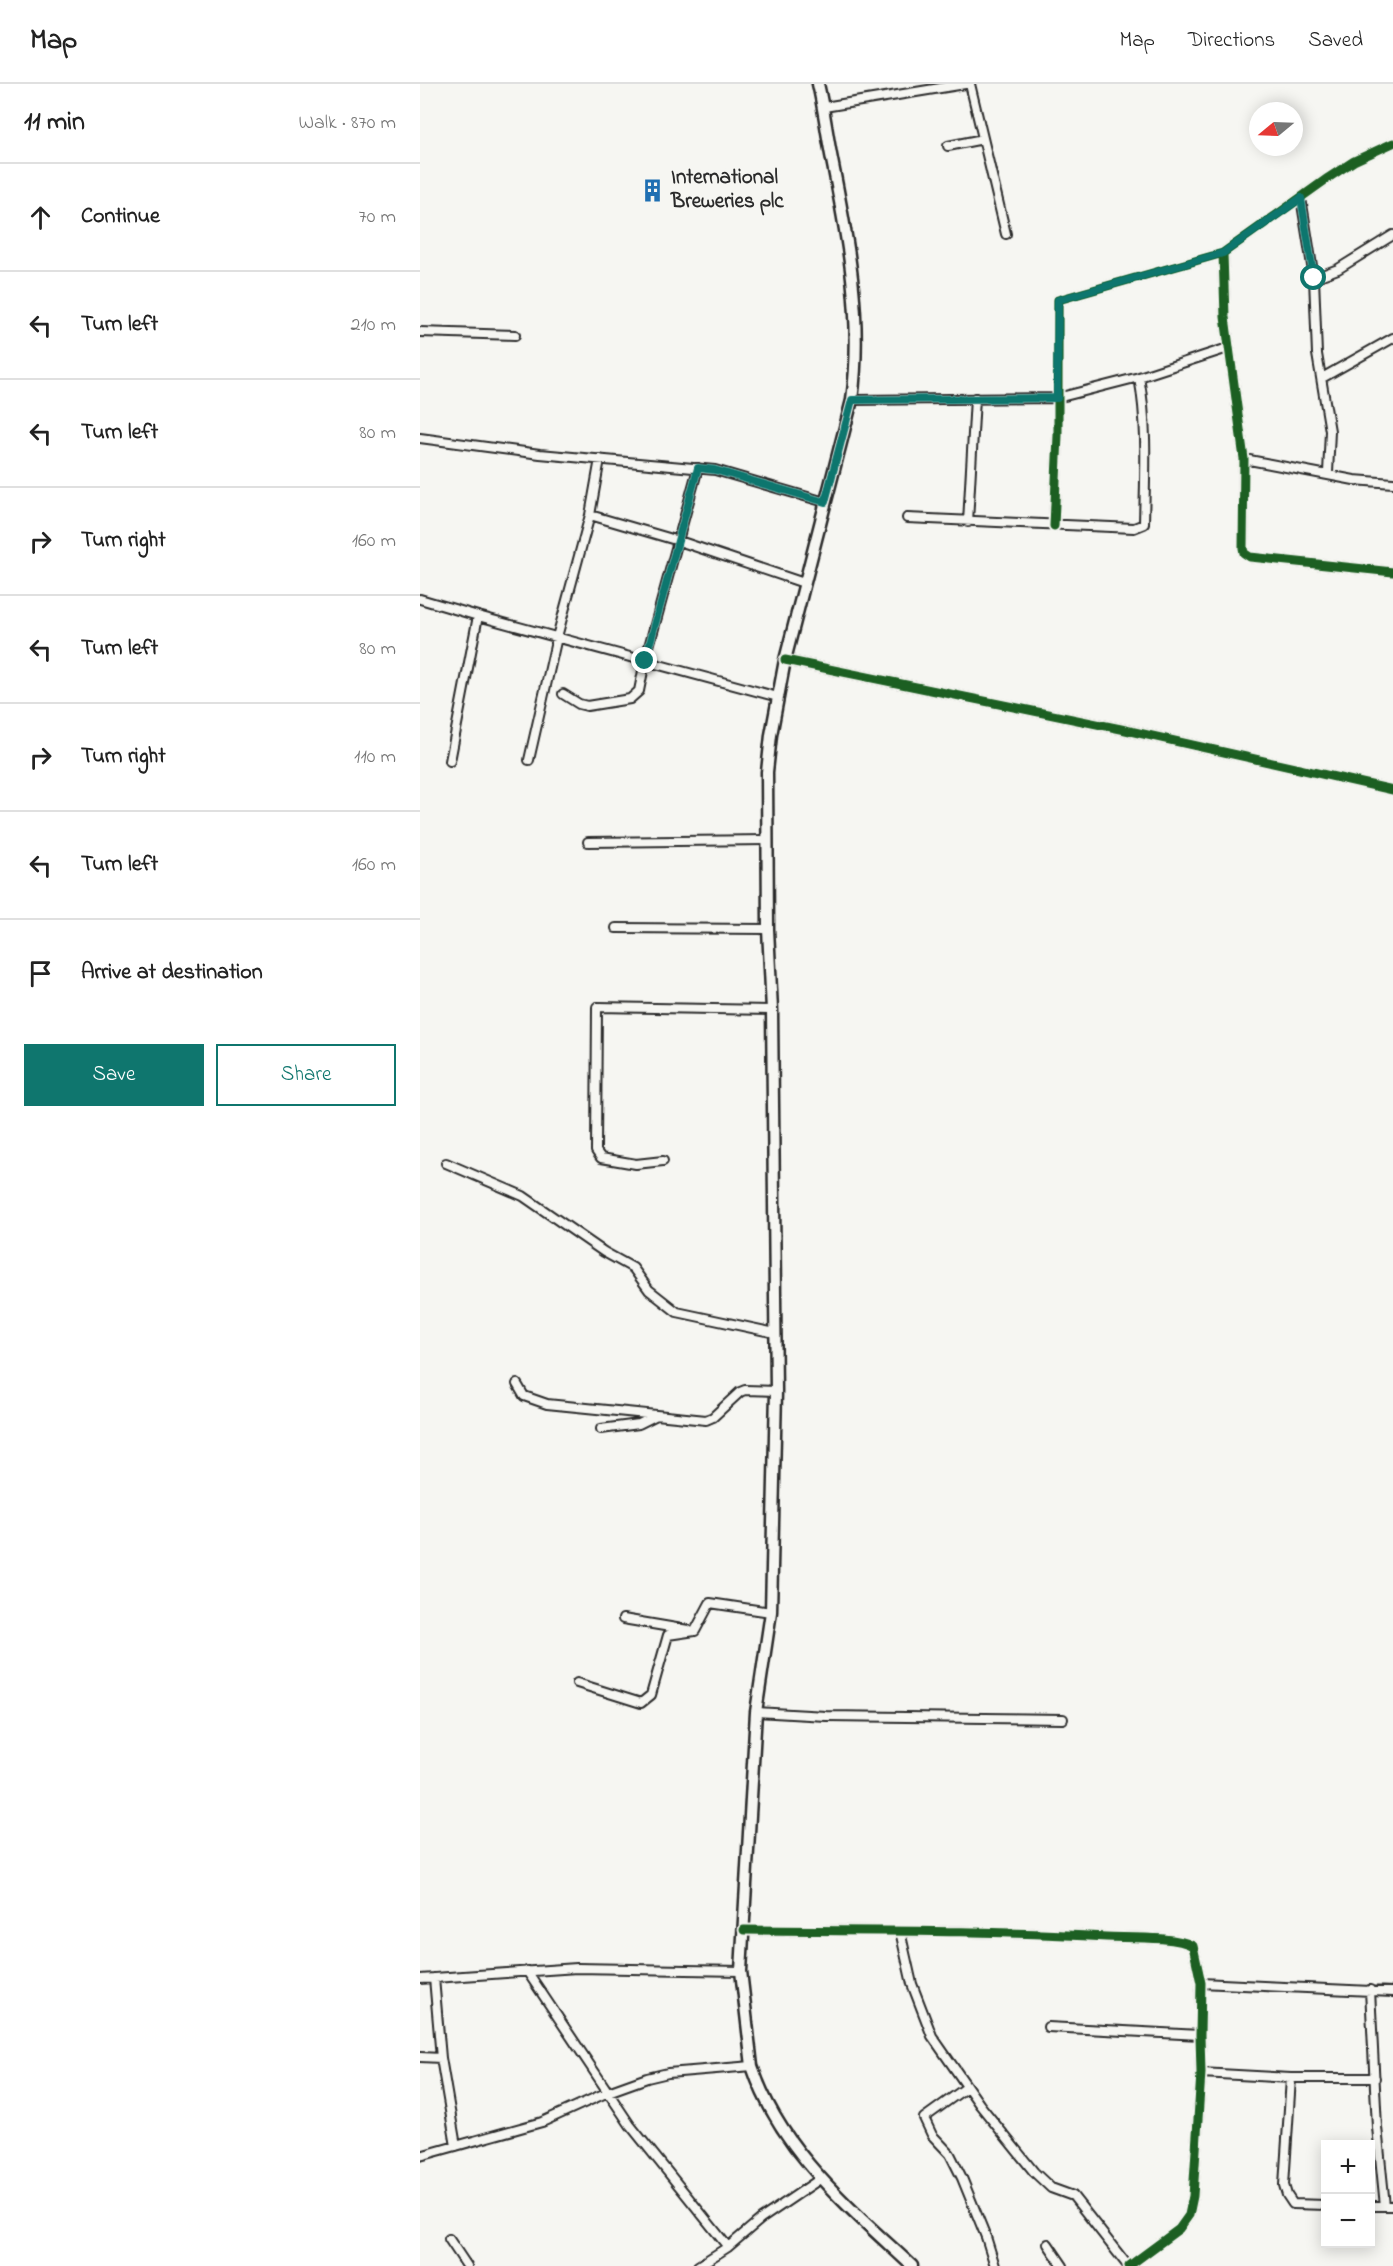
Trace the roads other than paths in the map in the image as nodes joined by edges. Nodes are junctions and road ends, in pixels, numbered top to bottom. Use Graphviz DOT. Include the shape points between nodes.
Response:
graph roads {
  1 [pos="818,84"];
  2 [pos="968,84"];
  3 [pos="824,107"];
  4 [pos="983,139"];
  5 [pos="1393,143"];
  6 [pos="948,146"];
  7 [pos="1301,198"];
  8 [pos="1005,234"];
  9 [pos="1393,235"];
  10 [pos="1223,253"];
  11 [pos="1314,278"];
  12 [pos="420,332"];
  13 [pos="515,335"];
  14 [pos="1393,338"];
  15 [pos="1228,348"];
  16 [pos="1139,377"];
  17 [pos="1322,378"];
  18 [pos="975,398"];
  19 [pos="1057,398"];
  20 [pos="852,400"];
  21 [pos="420,438"];
  22 [pos="600,459"];
  23 [pos="1244,459"];
  24 [pos="698,468"];
  25 [pos="1328,473"];
  26 [pos="1393,483"];
  27 [pos="825,502"];
  28 [pos="590,515"];
  29 [pos="907,519"];
  30 [pos="968,522"];
  31 [pos="1054,526"];
  32 [pos="679,541"];
  33 [pos="1393,572"];
  34 [pos="804,583"];
  35 [pos="420,599"];
  36 [pos="478,616"];
  37 [pos="557,637"];
  38 [pos="785,660"];
  39 [pos="645,661"];
  40 [pos="563,694"];
  41 [pos="778,697"];
  42 [pos="529,760"];
  43 [pos="450,761"];
  44 [pos="1393,790"];
  45 [pos="768,840"];
  46 [pos="588,842"];
  47 [pos="616,928"];
  48 [pos="768,929"];
  49 [pos="772,1010"];
  50 [pos="663,1161"];
  51 [pos="446,1163"];
  52 [pos="775,1333"];
  53 [pos="517,1384"];
  54 [pos="776,1391"];
  55 [pos="656,1416"];
  56 [pos="601,1429"];
  57 [pos="771,1612"];
  58 [pos="623,1619"];
  59 [pos="695,1631"];
  60 [pos="577,1683"];
  61 [pos="756,1712"];
  62 [pos="1063,1719"];
  63 [pos="744,1930"];
  64 [pos="900,1931"];
  65 [pos="527,1971"];
  66 [pos="741,1971"];
  67 [pos="434,1978"];
  68 [pos="420,1979"];
  69 [pos="1201,1983"];
  70 [pos="1370,1990"];
  71 [pos="1393,1992"];
  72 [pos="1048,2027"];
  73 [pos="1200,2035"];
  74 [pos="420,2057"];
  75 [pos="441,2058"];
  76 [pos="752,2066"];
  77 [pos="1201,2073"];
  78 [pos="1291,2078"];
  79 [pos="1375,2078"];
  80 [pos="967,2087"];
  81 [pos="608,2092"];
  82 [pos="456,2146"];
  83 [pos="420,2156"];
  84 [pos="820,2179"];
  85 [pos="1321,2205"];
  86 [pos="1389,2206"];
  87 [pos="449,2239"];
  88 [pos="1048,2244"];
  89 [pos="728,2247"];
  90 [pos="467,2266"];
  91 [pos="698,2266"];
  92 [pos="912,2266"];
  93 [pos="995,2266"];
  94 [pos="1062,2266"];
  95 [pos="1129,2266"];
  1 -- 3 [label="main road"];
  2 -- 3 [label="street"];
  2 -- 4 [label="street"];
  3 -- 20 [label="main road" via="852,264 857,366"];
  4 -- 6 [label="street"];
  4 -- 8 [label="street"];
  5 -- 7 [label="street" via="1354,161"];
  7 -- 10 [label="street"];
  7 -- 11 [label="street"];
  9 -- 11 [label="street" via="1338,269"];
  10 -- 15 [label="street"];
  10 -- 19 [label="street" via="1058,300"];
  11 -- 17 [label="street" via="1317,354"];
  12 -- 13 [label="street"];
  14 -- 17 [label="street"];
  15 -- 16 [label="street"];
  15 -- 23 [label="street"];
  16 -- 19 [label="street"];
  16 -- 31 [label="street" via="1145,429 1144,524 1134,528"];
  17 -- 25 [label="street" via="1330,432"];
  18 -- 19 [label="street"];
  18 -- 20 [label="street"];
  18 -- 30 [label="street"];
  19 -- 31 [label="street"];
  20 -- 27 [label="main road"];
  21 -- 22 [label="street"];
  22 -- 24 [label="street"];
  22 -- 28 [label="street"];
  23 -- 25 [label="street"];
  23 -- 33 [label="street" via="1246,556"];
  24 -- 27 [label="street"];
  24 -- 32 [label="street"];
  25 -- 26 [label="street"];
  27 -- 34 [label="main road"];
  28 -- 32 [label="street"];
  28 -- 37 [label="street"];
  29 -- 30 [label="street"];
  30 -- 31 [label="street"];
  32 -- 34 [label="street"];
  32 -- 39 [label="street"];
  34 -- 38 [label="main road"];
  35 -- 36 [label="street"];
  36 -- 37 [label="street"];
  36 -- 43 [label="street"];
  37 -- 39 [label="street"];
  37 -- 42 [label="street"];
  38 -- 41 [label="main road"];
  38 -- 44 [label="street"];
  39 -- 40 [label="street" via="639,691 630,699 587,706"];
  39 -- 41 [label="street"];
  41 -- 45 [label="main road" via="768,772"];
  45 -- 46 [label="street"];
  45 -- 48 [label="main road"];
  47 -- 48 [label="street"];
  48 -- 49 [label="main road"];
  49 -- 50 [label="street" via="597,1007 598,1156 636,1164"];
  49 -- 52 [label="main road"];
  51 -- 52 [label="street" via="523,1196 633,1268 649,1290 677,1312"];
  52 -- 54 [label="main road"];
  53 -- 55 [label="street" via="524,1396 547,1404"];
  54 -- 55 [label="street" via="740,1392 706,1420"];
  54 -- 57 [label="main road"];
  55 -- 56 [label="street" via="639,1424"];
  57 -- 59 [label="street" via="710,1604"];
  57 -- 61 [label="main road"];
  58 -- 59 [label="street"];
  59 -- 60 [label="street" via="668,1635 651,1695 641,1703"];
  61 -- 62 [label="street"];
  61 -- 63 [label="main road"];
  63 -- 64 [label="street"];
  63 -- 66 [label="main road"];
  64 -- 69 [label="street" via="1046,1934 1188,1943 1196,1953"];
  64 -- 80 [label="street" via="912,1984 932,2036"];
  65 -- 66 [label="street"];
  65 -- 67 [label="street"];
  65 -- 81 [label="street"];
  66 -- 76 [label="main road"];
  67 -- 68 [label="street"];
  67 -- 75 [label="street"];
  69 -- 70 [label="street"];
  69 -- 73 [label="street"];
  70 -- 71 [label="street"];
  70 -- 79 [label="street"];
  72 -- 73 [label="street"];
  73 -- 77 [label="street"];
  74 -- 75 [label="street"];
  75 -- 82 [label="street"];
  76 -- 81 [label="street" via="668,2073"];
  76 -- 84 [label="main road" via="789,2141"];
  77 -- 78 [label="street"];
  77 -- 95 [label="street" via="1189,2215 1179,2229"];
  78 -- 79 [label="street"];
  78 -- 85 [label="street" via="1284,2185 1293,2204"];
  79 -- 86 [label="street" via="1377,2127"];
  80 -- 93 [label="street" via="924,2118 962,2178"];
  80 -- 95 [label="street" via="1034,2172 1052,2188 1073,2196"];
  81 -- 82 [label="street" via="542,2122"];
  81 -- 89 [label="street"];
  82 -- 83 [label="street"];
  84 -- 89 [label="street"];
  84 -- 92 [label="main road"];
  87 -- 90 [label="street"];
  88 -- 94 [label="street"];
  89 -- 91 [label="street"];
}
